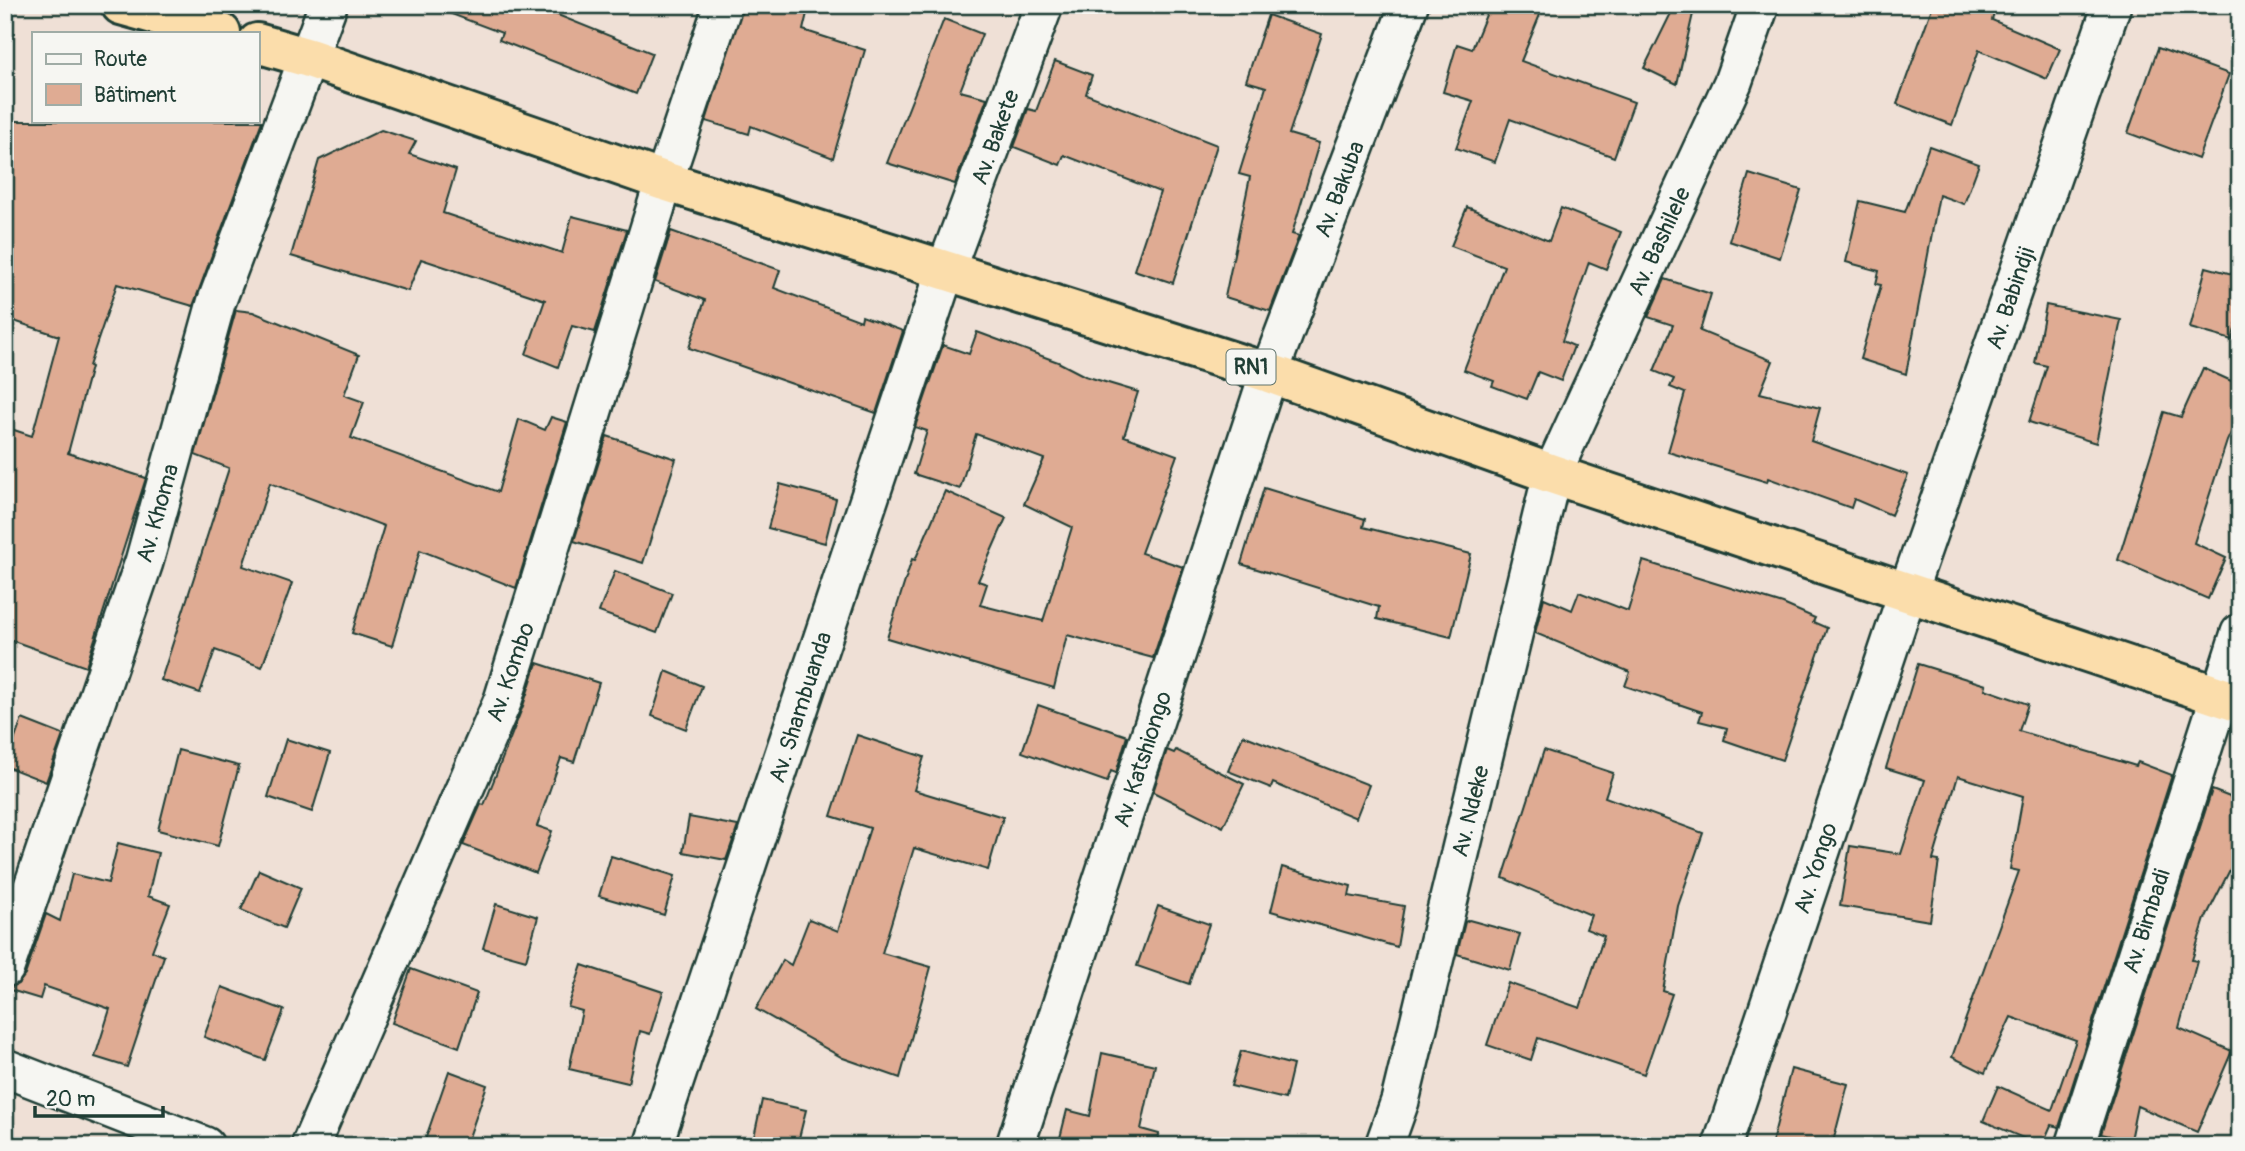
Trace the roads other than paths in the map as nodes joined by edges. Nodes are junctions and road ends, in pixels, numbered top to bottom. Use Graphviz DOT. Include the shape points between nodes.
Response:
graph roads {
  1 [pos="121,5"];
  2 [pos="328,5"];
  3 [pos="723,5"];
  4 [pos="1044,5"];
  5 [pos="1409,5"];
  6 [pos="1760,5"];
  7 [pos="2112,5"];
  8 [pos="217,32"];
  9 [pos="259,44"];
  10 [pos="309,58"];
  11 [pos="664,181"];
  12 [pos="946,269"];
  13 [pos="1269,373"];
  14 [pos="1552,474"];
  15 [pos="1908,591"];
  16 [pos="2240,633"];
  17 [pos="2229,699"];
  18 [pos="5,968"];
  19 [pos="5,1068"];
  20 [pos="205,1146"];
  21 [pos="310,1146"];
  22 [pos="653,1146"];
  23 [pos="1015,1146"];
  24 [pos="1384,1146"];
  25 [pos="1722,1146"];
  26 [pos="2075,1146"];
  1 -- 8 [label="highway"];
  2 -- 10 [label="street, Av. Khoma"];
  3 -- 11 [label="street, Av. Kombo"];
  4 -- 12 [label="street, Av. Bakete"];
  5 -- 13 [label="street, Av. Bakuba"];
  6 -- 14 [label="street, Av. Bashilele" via="1733,82"];
  7 -- 15 [label="street, Av. Babindji"];
  9 -- 10 [label="highway, RN1"];
  10 -- 11 [label="highway, RN1"];
  10 -- 18 [label="street, Av. Khoma" via="216,303 144,562"];
  11 -- 12 [label="highway, RN1"];
  11 -- 21 [label="street, Av. Kombo" via="503,700"];
  12 -- 13 [label="highway, RN1"];
  12 -- 22 [label="street, Av. Shambuanda"];
  13 -- 14 [label="highway, RN1"];
  13 -- 23 [label="street, Av. Katshiongo"];
  14 -- 15 [label="highway, RN1"];
  14 -- 24 [label="street, Av. Ndeke" via="1400,1101"];
  15 -- 17 [label="highway, RN1"];
  15 -- 25 [label="street, Av. Yongo"];
  16 -- 17 [label="street, Av. Bimbadi"];
  17 -- 26 [label="street, Av. Bimbadi"];
  19 -- 20 [label="street"];
}
